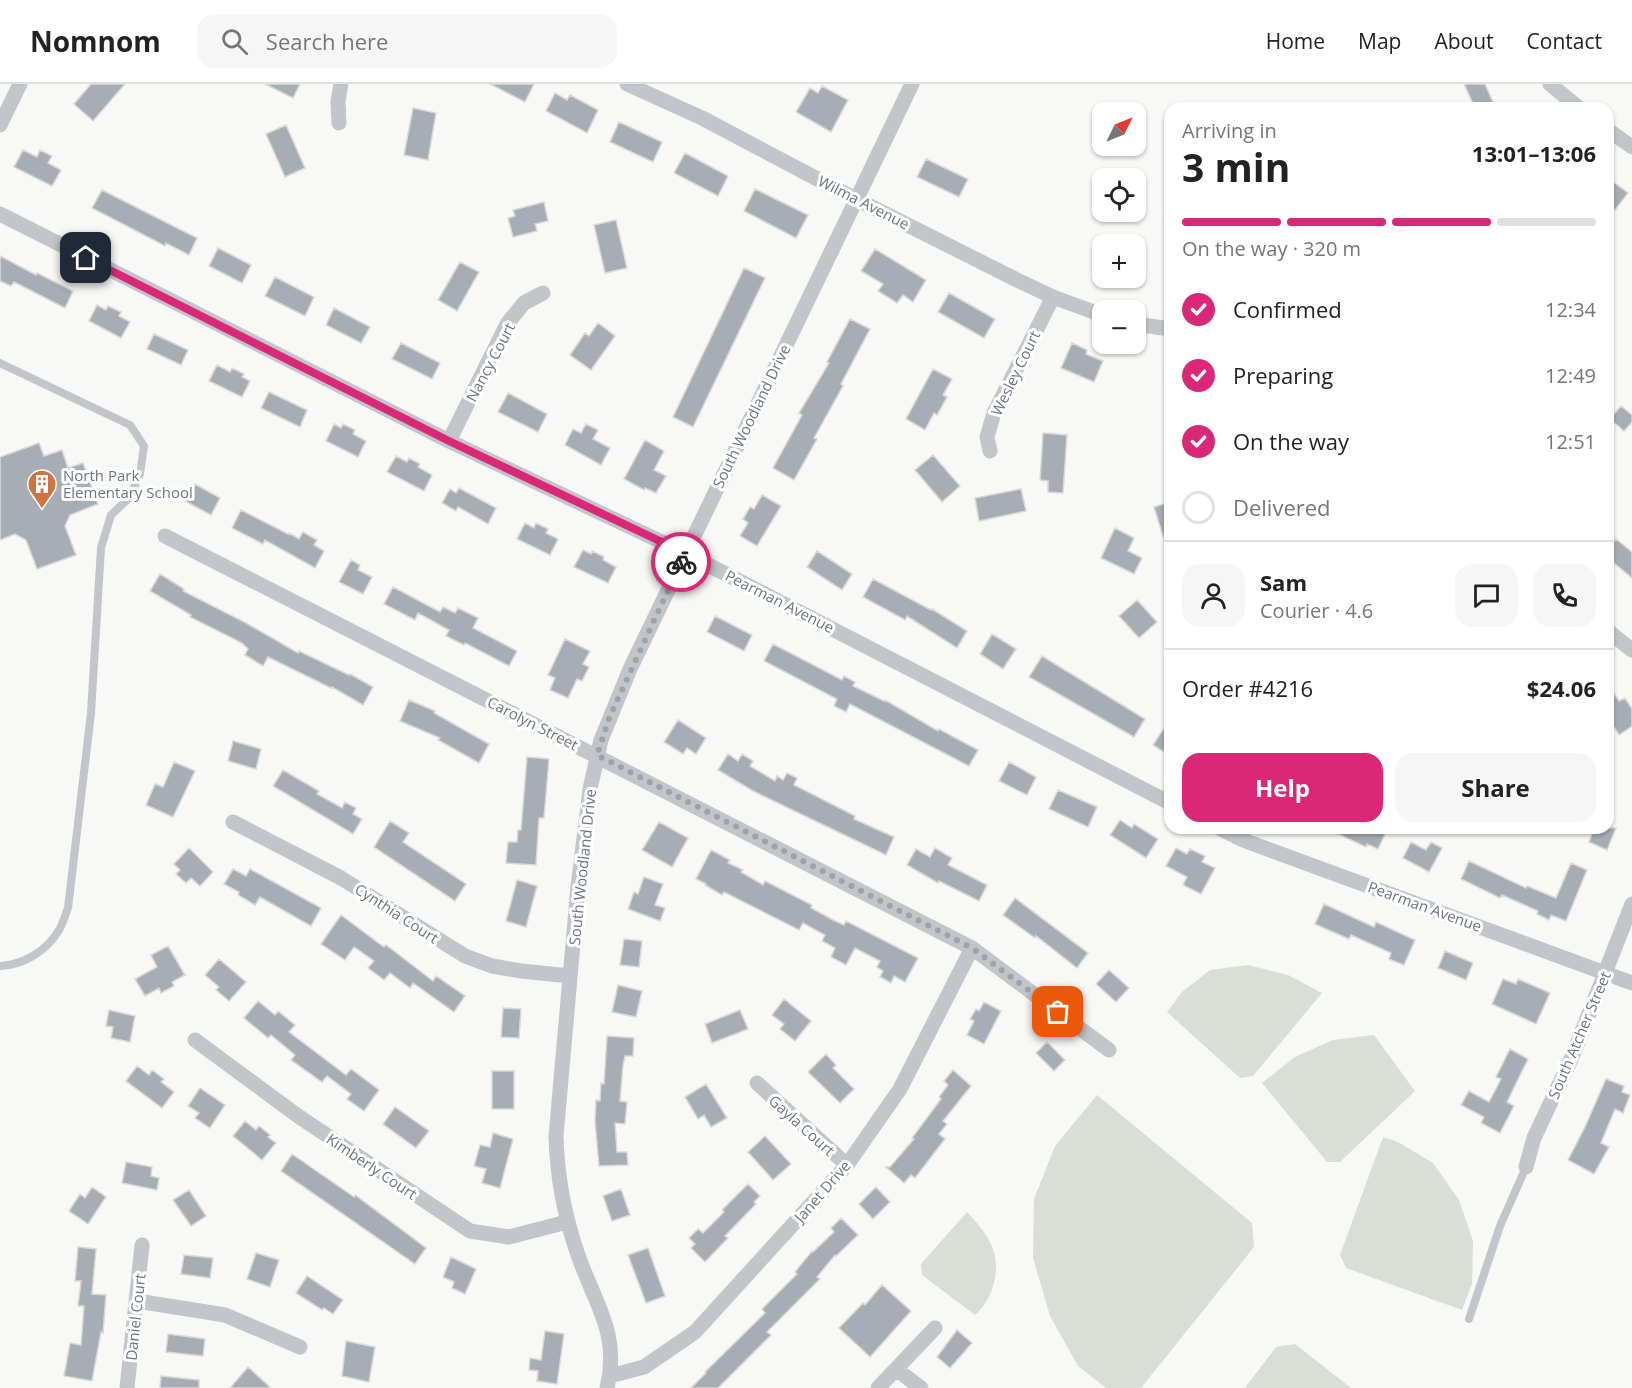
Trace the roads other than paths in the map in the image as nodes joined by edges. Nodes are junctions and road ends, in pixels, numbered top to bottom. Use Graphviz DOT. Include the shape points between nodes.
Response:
graph roads {
  1 [pos="20,84"];
  2 [pos="341,84"];
  3 [pos="627,84"];
  4 [pos="912,84"];
  5 [pos="1550,84"];
  6 [pos="1572,102"];
  7 [pos="339,123"];
  8 [pos="0,125"];
  9 [pos="1614,134"];
  10 [pos="1632,147"];
  11 [pos="857,200"];
  12 [pos="0,214"];
  13 [pos="543,293"];
  14 [pos="1053,297"];
  15 [pos="1092,311"];
  16 [pos="1146,325"];
  17 [pos="1164,328"];
  18 [pos="0,363"];
  19 [pos="449,441"];
  20 [pos="990,451"];
  21 [pos="165,536"];
  22 [pos="685,553"];
  23 [pos="1614,636"];
  24 [pos="1632,650"];
  25 [pos="597,755"];
  26 [pos="1164,800"];
  27 [pos="233,822"];
  28 [pos="1231,834"];
  29 [pos="1632,904"];
  30 [pos="972,948"];
  31 [pos="0,966"];
  32 [pos="1606,972"];
  33 [pos="570,976"];
  34 [pos="1632,983"];
  35 [pos="195,1040"];
  36 [pos="1109,1050"];
  37 [pos="757,1083"];
  38 [pos="847,1165"];
  39 [pos="1526,1167"];
  40 [pos="567,1222"];
  41 [pos="142,1245"];
  42 [pos="137,1301"];
  43 [pos="1469,1319"];
  44 [pos="935,1328"];
  45 [pos="300,1347"];
  46 [pos="896,1369"];
  47 [pos="609,1382"];
  48 [pos="127,1388"];
  49 [pos="878,1388"];
  50 [pos="921,1388"];
  1 -- 8 [label="street"];
  2 -- 7 [label="street"];
  3 -- 11 [label="street, Wilma Avenue" via="702,118"];
  4 -- 11 [label="street, South Woodland Drive"];
  5 -- 6 [label="street"];
  9 -- 10 [label="street"];
  11 -- 14 [label="street, Wilma Avenue"];
  11 -- 22 [label="street, South Woodland Drive"];
  12 -- 19 [label="street, Pearman Avenue"];
  13 -- 19 [label="street, Nancy Court" via="524,303 507,324"];
  14 -- 15 [label="street, Wilma Avenue"];
  14 -- 20 [label="street, Wesley Court" via="994,412 987,437"];
  16 -- 17 [label="street"];
  18 -- 31 [label="lane" via="130,426 144,446 140,474 130,497 111,515 101,548 91,713 68,908 59,931 42,950 24,961"];
  19 -- 22 [label="street, Pearman Avenue"];
  21 -- 25 [label="street, Carolyn Street"];
  22 -- 25 [label="street, South Woodland Drive" via="626,679"];
  22 -- 26 [label="street, Pearman Avenue"];
  23 -- 24 [label="street"];
  25 -- 30 [label="street, Carolyn Street"];
  25 -- 33 [label="street, South Woodland Drive" via="587,810"];
  27 -- 33 [label="street, Cynthia Court" via="341,878 465,956 492,966"];
  28 -- 32 [label="street, Pearman Avenue"];
  29 -- 32 [label="street, South Atcher Street"];
  30 -- 36 [label="street, Carolyn Street"];
  30 -- 38 [label="street, Janet Drive" via="900,1089"];
  32 -- 34 [label="street, Pearman Avenue"];
  32 -- 39 [label="street, South Atcher Street" via="1534,1138"];
  33 -- 40 [label="street, South Woodland Drive" via="556,1136 559,1186"];
  35 -- 40 [label="street, Kimberly Court" via="298,1116 470,1231 509,1238"];
  37 -- 38 [label="street, Gayla Court"];
  38 -- 47 [label="street, Janet Drive" via="695,1332 644,1367"];
  39 -- 43 [label="lane" via="1500,1226"];
  40 -- 47 [label="street, South Woodland Drive" via="605,1321 610,1343"];
  41 -- 42 [label="street, Daniel Court"];
  42 -- 45 [label="street" via="225,1314"];
  42 -- 48 [label="street, Daniel Court"];
  44 -- 46 [label="street"];
  46 -- 49 [label="street"];
  46 -- 50 [label="street"];
}
